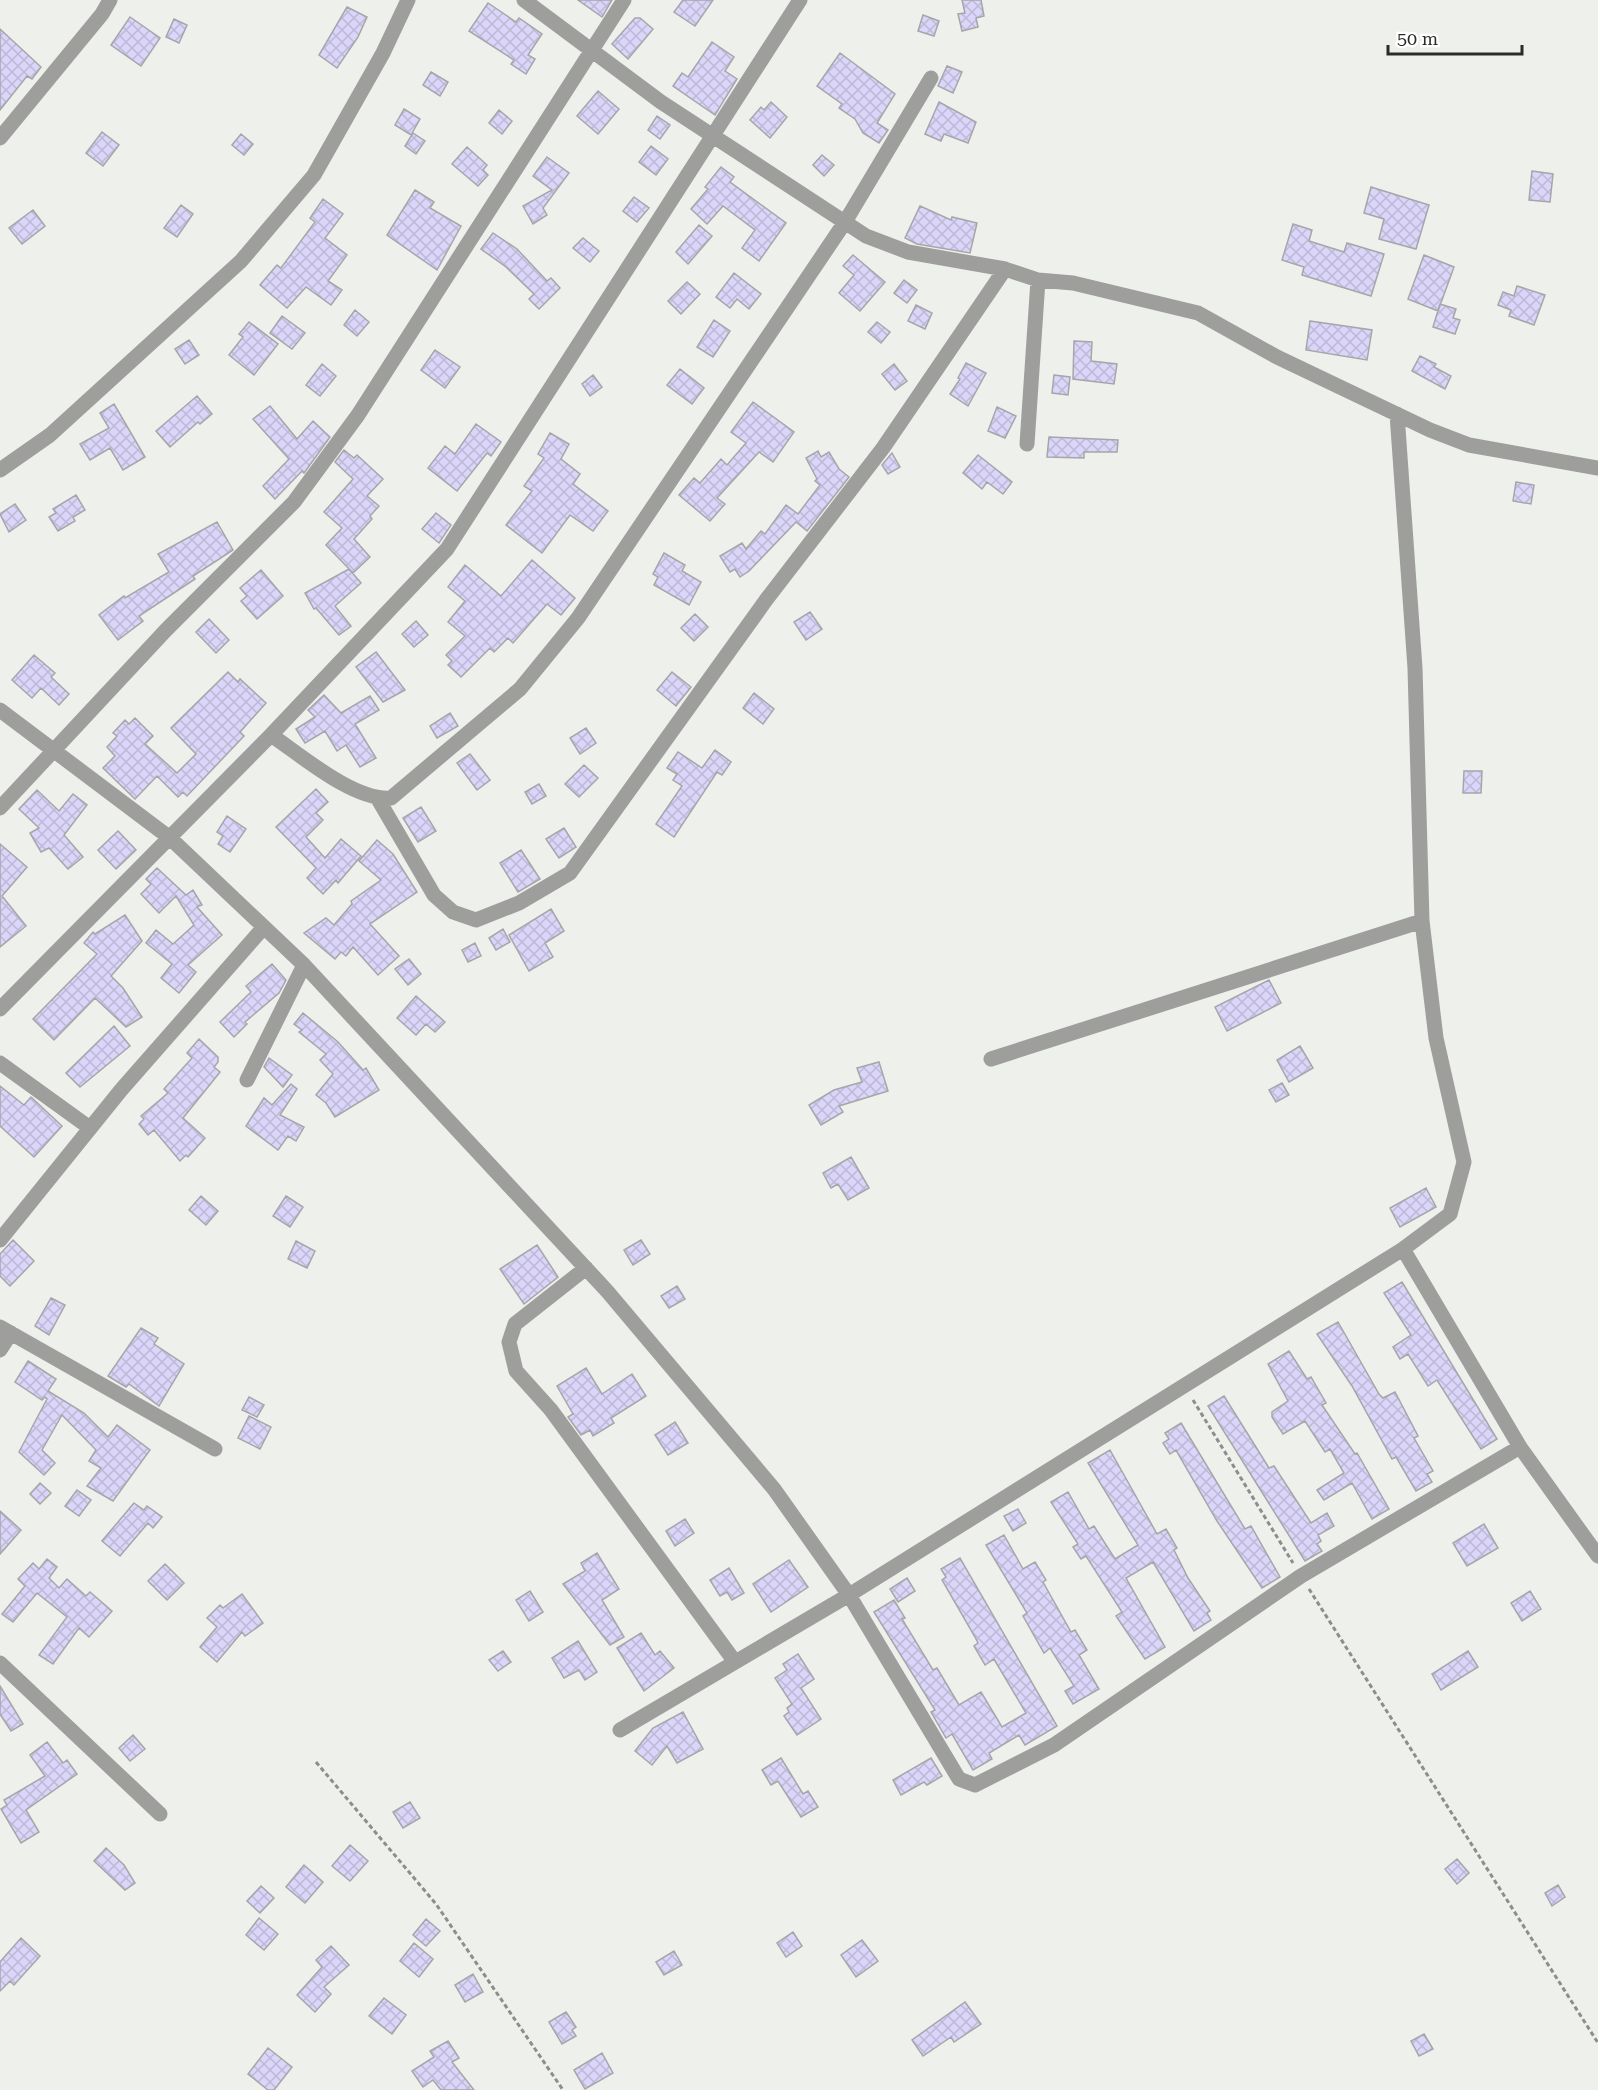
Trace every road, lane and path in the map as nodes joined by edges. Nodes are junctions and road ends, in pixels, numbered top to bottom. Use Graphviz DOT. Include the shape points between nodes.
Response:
graph roads {
  1 [pos="110,0"];
  2 [pos="408,0"];
  3 [pos="524,0"];
  4 [pos="624,0"];
  5 [pos="800,0"];
  6 [pos="593,51"];
  7 [pos="931,78"];
  8 [pos="715,137"];
  9 [pos="0,138"];
  10 [pos="845,222"];
  11 [pos="1005,268"];
  12 [pos="1038,280"];
  13 [pos="1397,414"];
  14 [pos="1027,444"];
  15 [pos="1598,468"];
  16 [pos="0,470"];
  17 [pos="0,710"];
  18 [pos="271,735"];
  19 [pos="53,750"];
  20 [pos="378,799"];
  21 [pos="0,808"];
  22 [pos="170,838"];
  23 [pos="1422,921"];
  24 [pos="264,927"];
  25 [pos="304,965"];
  26 [pos="0,1009"];
  27 [pos="990,1059"];
  28 [pos="0,1063"];
  29 [pos="247,1080"];
  30 [pos="90,1128"];
  31 [pos="0,1240"];
  32 [pos="1403,1249"];
  33 [pos="586,1268"];
  34 [pos="6,1330"];
  35 [pos="0,1350"];
  36 [pos="1184,1386"];
  37 [pos="1520,1447"];
  38 [pos="215,1449"];
  39 [pos="1598,1556"];
  40 [pos="1301,1576"];
  41 [pos="849,1595"];
  42 [pos="735,1662"];
  43 [pos="0,1663"];
  44 [pos="620,1730"];
  45 [pos="316,1762"];
  46 [pos="160,1814"];
  47 [pos="1598,2043"];
  48 [pos="563,2090"];
  1 -- 9 [label="street"];
  2 -- 16 [label="street" via="383,53 314,174 241,261 50,435"];
  3 -- 6 [label="street"];
  4 -- 6 [label="street"];
  5 -- 8 [label="street"];
  6 -- 8 [label="street"];
  6 -- 19 [label="street" via="358,415 294,502"];
  7 -- 10 [label="street"];
  8 -- 10 [label="street"];
  8 -- 18 [label="street" via="447,549"];
  10 -- 11 [label="street" via="866,236 908,252"];
  10 -- 20 [label="street" via="579,618 520,689 391,798"];
  11 -- 12 [label="street"];
  11 -- 20 [label="street" via="883,448 766,600 570,873 519,903 476,920 453,912 434,895"];
  12 -- 13 [label="street" via="1073,283 1198,313 1276,357"];
  12 -- 14 [label="street"];
  13 -- 15 [label="street" via="1469,445"];
  13 -- 23 [label="street" via="1415,668"];
  17 -- 19 [label="street"];
  18 -- 20 [label="street" via="357,792"];
  18 -- 22 [label="street"];
  19 -- 21 [label="street"];
  19 -- 22 [label="street"];
  22 -- 24 [label="street"];
  22 -- 26 [label="street"];
  23 -- 27 [label="street"];
  23 -- 32 [label="street" via="1437,1038 1464,1162 1450,1214"];
  24 -- 25 [label="street"];
  24 -- 30 [label="street"];
  25 -- 29 [label="street"];
  25 -- 33 [label="street"];
  28 -- 30 [label="street"];
  30 -- 31 [label="street"];
  32 -- 36 [label="street"];
  32 -- 37 [label="street"];
  33 -- 41 [label="street" via="774,1489"];
  33 -- 42 [label="street" via="515,1324 509,1342 516,1371 550,1410"];
  34 -- 35 [label="street"];
  34 -- 38 [label="street"];
  36 -- 40 [label="path"];
  36 -- 41 [label="street"];
  37 -- 39 [label="street"];
  37 -- 40 [label="street"];
  40 -- 41 [label="street" via="1054,1745 975,1785 959,1779"];
  40 -- 47 [label="path"];
  41 -- 42 [label="street"];
  42 -- 44 [label="street"];
  43 -- 46 [label="street"];
  45 -- 48 [label="path" via="436,1904"];
}
